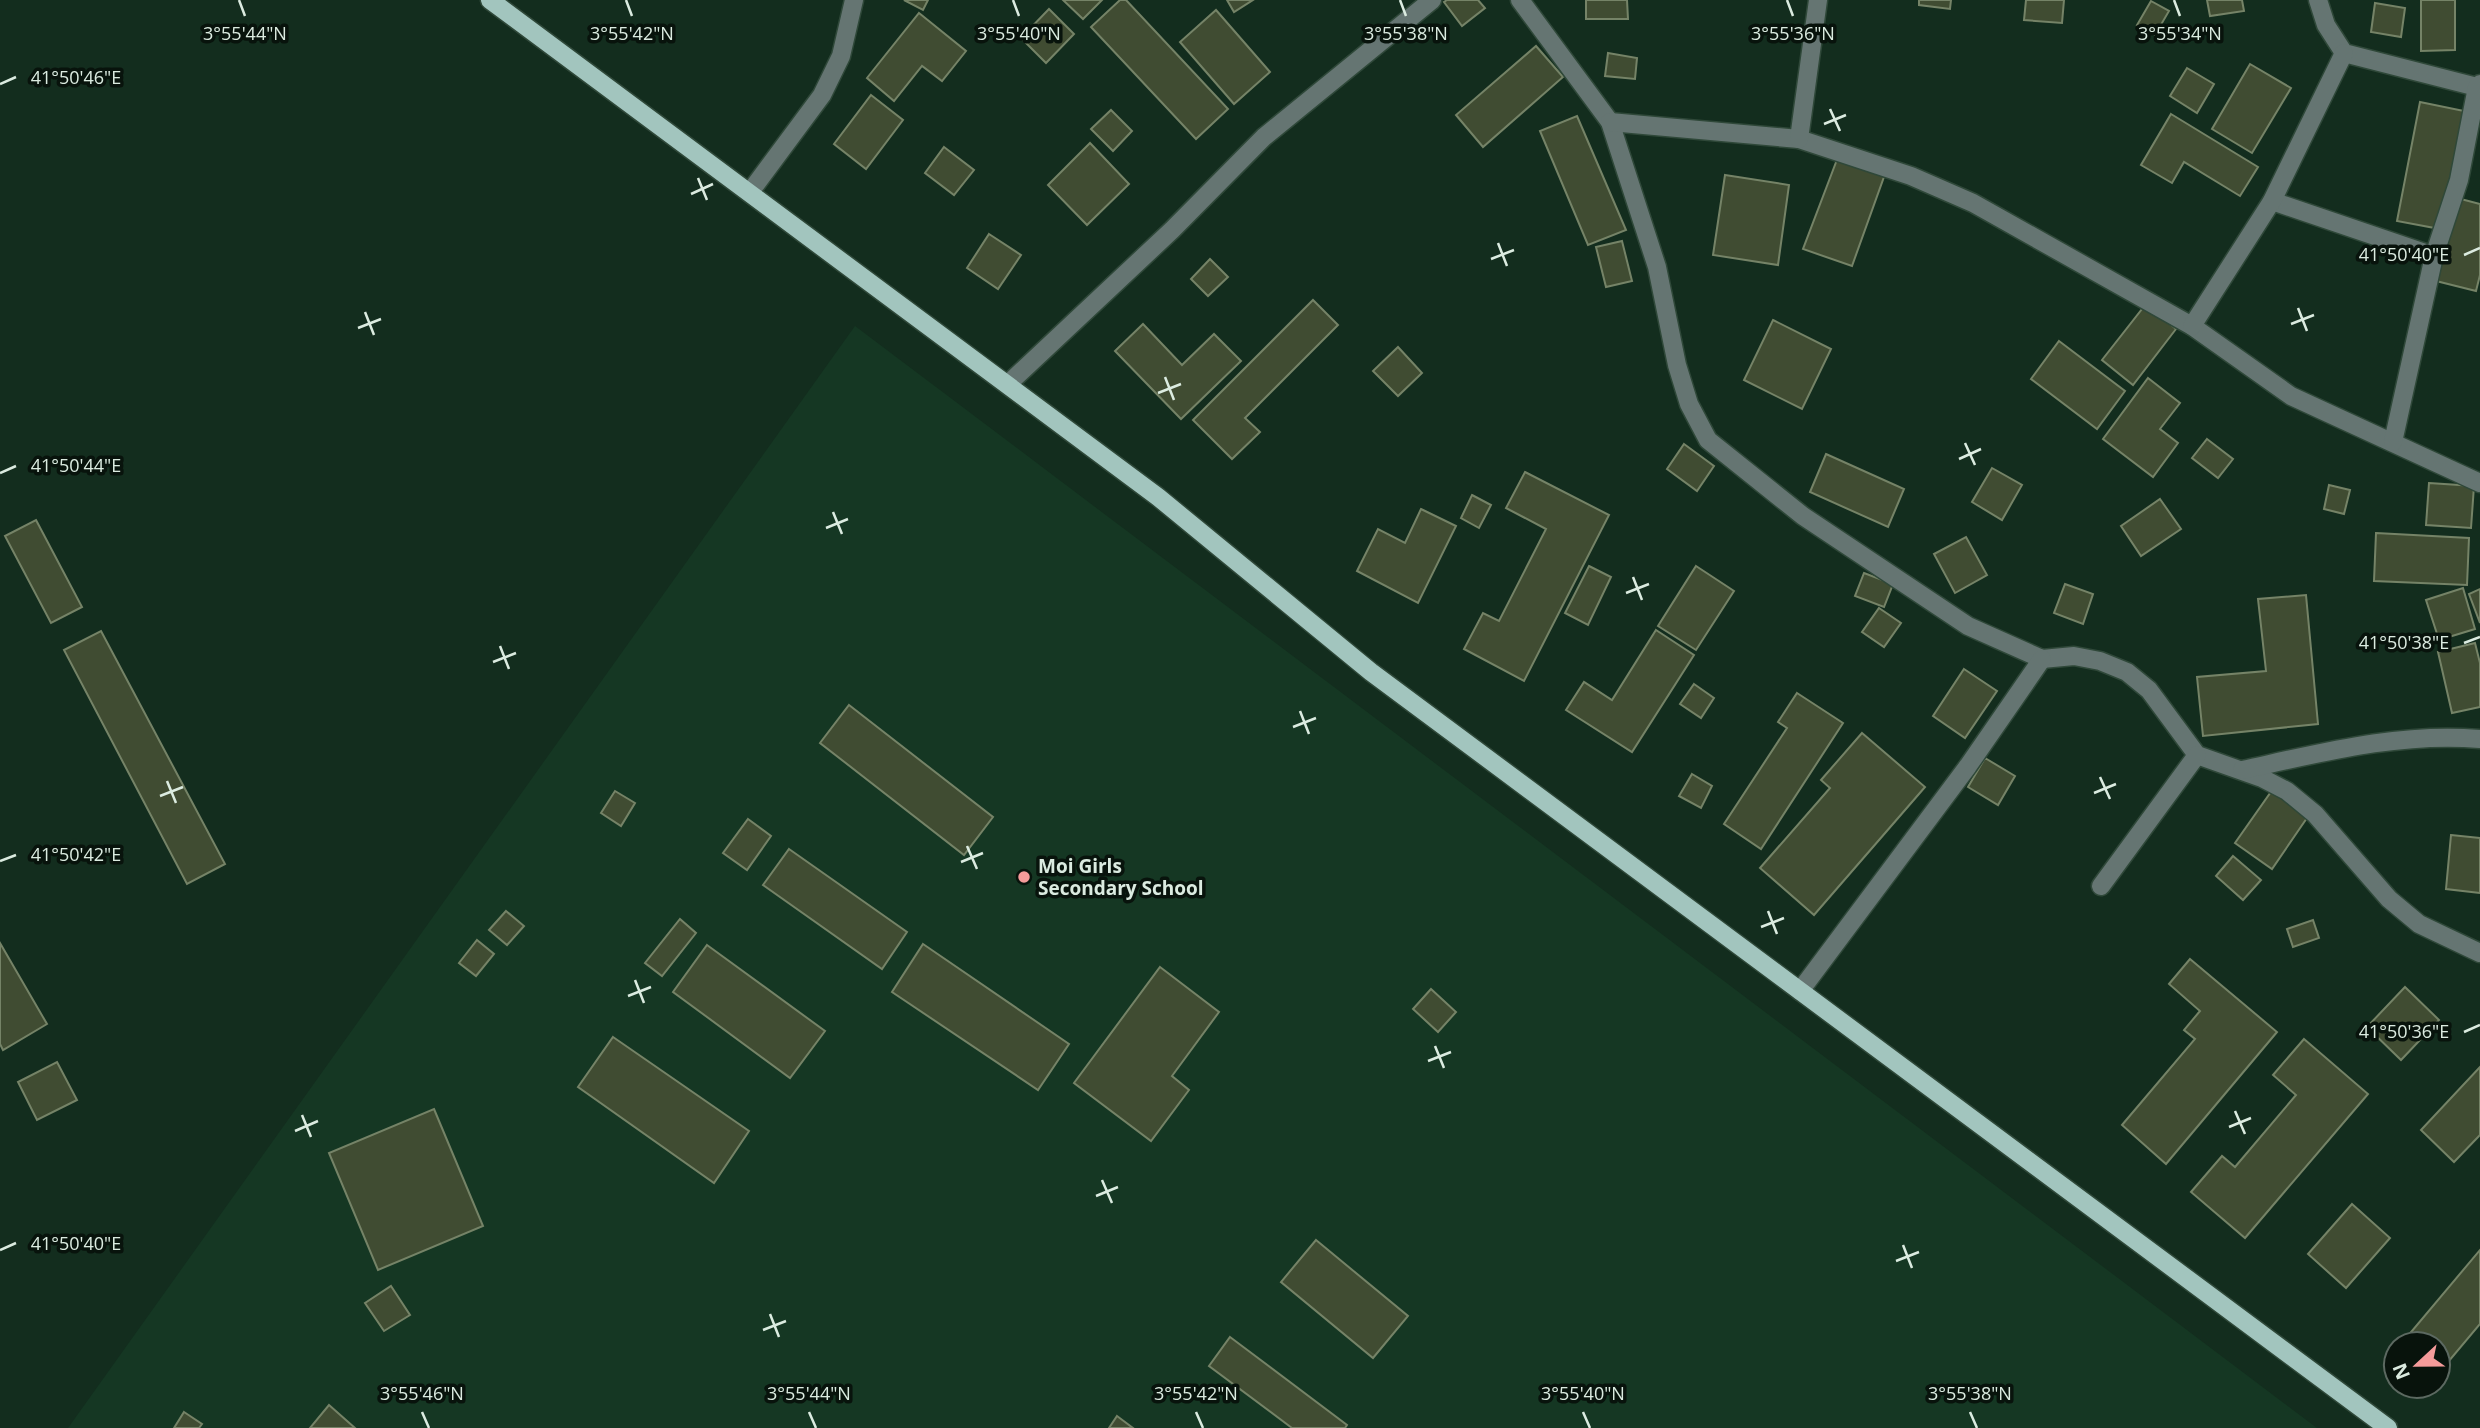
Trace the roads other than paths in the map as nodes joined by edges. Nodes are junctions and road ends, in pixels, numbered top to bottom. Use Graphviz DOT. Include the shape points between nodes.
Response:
graph roads {
  1 [pos="491,0"];
  2 [pos="854,0"];
  3 [pos="1432,0"];
  4 [pos="1520,0"];
  5 [pos="1818,0"];
  6 [pos="2318,0"];
  7 [pos="2344,53"];
  8 [pos="2478,85"];
  9 [pos="1610,122"];
  10 [pos="1799,139"];
  11 [pos="750,192"];
  12 [pos="2272,201"];
  13 [pos="2434,256"];
  14 [pos="2192,326"];
  15 [pos="1008,384"];
  16 [pos="2393,442"];
  17 [pos="2480,483"];
  18 [pos="2042,659"];
  19 [pos="2480,739"];
  20 [pos="2197,755"];
  21 [pos="2237,771"];
  22 [pos="2101,886"];
  23 [pos="2480,953"];
  24 [pos="1800,991"];
  25 [pos="2388,1428"];
  1 -- 11 [label="main road"];
  2 -- 11 [label="street" via="841,56 822,96"];
  3 -- 15 [label="street" via="1264,136 1172,230"];
  4 -- 9 [label="street"];
  5 -- 10 [label="street"];
  6 -- 7 [label="street"];
  7 -- 8 [label="street"];
  7 -- 12 [label="street"];
  8 -- 13 [label="street" via="2459,180"];
  9 -- 10 [label="street"];
  9 -- 18 [label="street" via="1657,267 1689,404 1708,440 1803,516 1927,601 2004,645"];
  10 -- 14 [label="street" via="1910,176 1973,203"];
  11 -- 15 [label="main road"];
  12 -- 13 [label="street"];
  12 -- 14 [label="street"];
  13 -- 16 [label="street"];
  14 -- 16 [label="street" via="2291,396"];
  15 -- 24 [label="main road" via="1158,497 1371,673"];
  16 -- 17 [label="street"];
  18 -- 20 [label="street" via="2074,656 2127,672 2149,690"];
  18 -- 24 [label="street"];
  19 -- 21 [label="street" via="2365,744"];
  20 -- 21 [label="street"];
  20 -- 22 [label="street"];
  21 -- 23 [label="street" via="2287,791 2315,814 2389,899 2419,924"];
  24 -- 25 [label="main road"];
}
